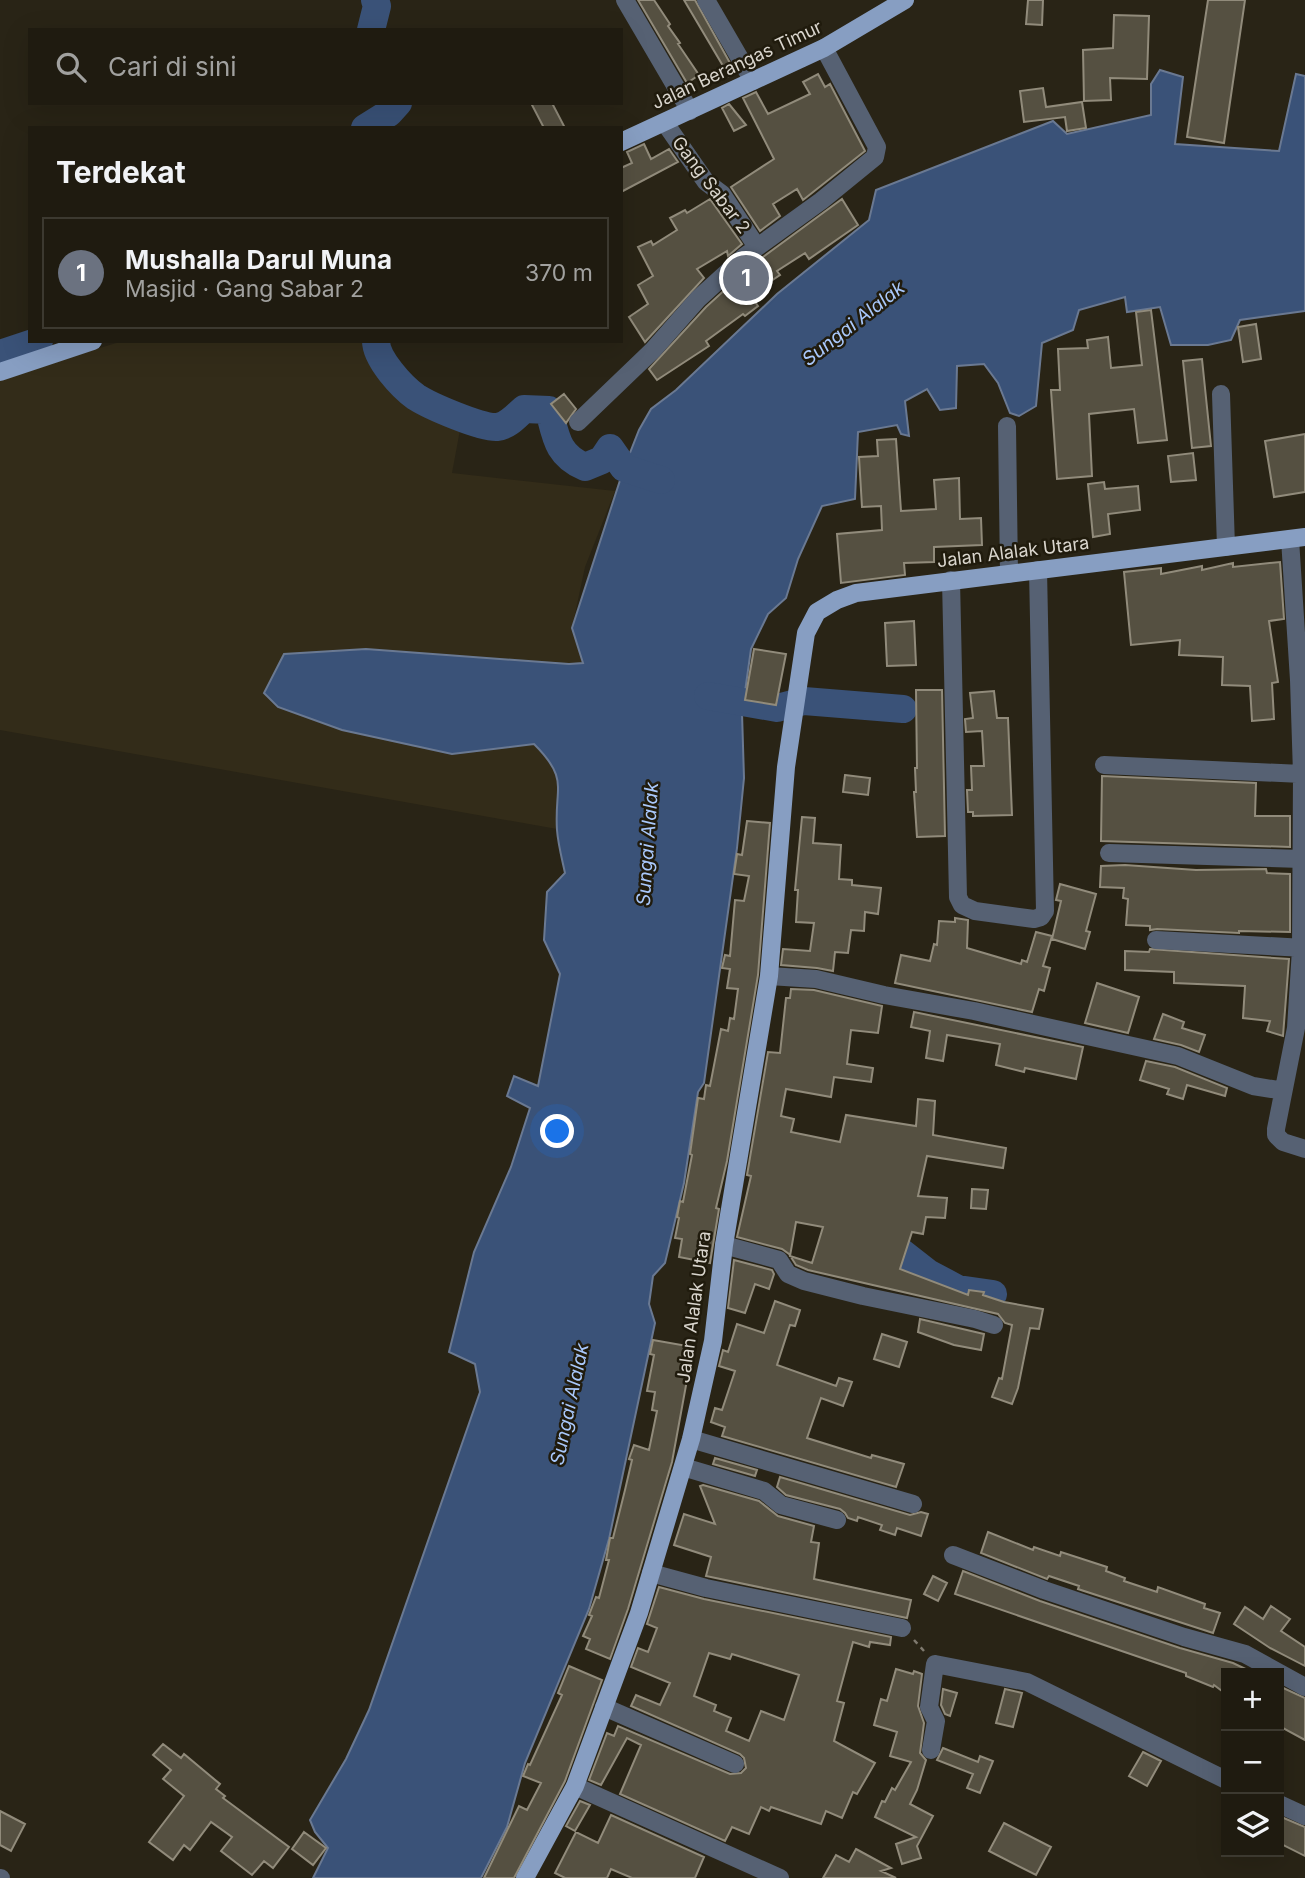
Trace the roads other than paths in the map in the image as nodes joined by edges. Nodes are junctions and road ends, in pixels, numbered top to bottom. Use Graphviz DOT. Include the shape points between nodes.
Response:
graph roads {
  1 [pos="625,0"];
  2 [pos="706,0"];
  3 [pos="900,1"];
  4 [pos="824,48"];
  5 [pos="753,81"];
  6 [pos="690,111"];
  7 [pos="665,123"];
  8 [pos="623,141"];
  9 [pos="757,247"];
  10 [pos="87,343"];
  11 [pos="0,372"];
  12 [pos="1221,394"];
  13 [pos="578,422"];
  14 [pos="1007,426"];
  15 [pos="1298,538"];
  16 [pos="1226,547"];
  17 [pos="1038,570"];
  18 [pos="1009,574"];
  19 [pos="951,580"];
  20 [pos="1104,765"];
  21 [pos="1302,774"];
  22 [pos="1109,853"];
  23 [pos="1301,859"];
  24 [pos="1156,940"];
  25 [pos="1303,948"];
  26 [pos="769,976"];
  27 [pos="1283,1088"];
  28 [pos="1305,1149"];
  29 [pos="724,1245"];
  30 [pos="994,1325"];
  31 [pos="691,1439"];
  32 [pos="683,1467"];
  33 [pos="913,1504"];
  34 [pos="836,1520"];
  35 [pos="953,1555"];
  36 [pos="651,1573"];
  37 [pos="902,1628"];
  38 [pos="1305,1687"];
  39 [pos="604,1707"];
  40 [pos="931,1750"];
  41 [pos="735,1765"];
  42 [pos="1221,1778"];
  43 [pos="575,1786"];
  44 [pos="1284,1806"];
  45 [pos="1305,1816"];
  46 [pos="525,1878"];
  47 [pos="780,1878"];
  1 -- 6 [label="street"];
  2 -- 5 [label="street"];
  3 -- 4 [label="main road, Jalan Berangas Timur"];
  4 -- 5 [label="main road, Jalan Berangas Timur"];
  4 -- 9 [label="street" via="877,152 857,173"];
  5 -- 6 [label="main road, Jalan Berangas Timur"];
  6 -- 7 [label="main road, Jalan Berangas Timur"];
  7 -- 8 [label="main road, Jalan Berangas Timur"];
  7 -- 9 [label="street, Gang Sabar 2"];
  9 -- 13 [label="street" via="698,299"];
  10 -- 11 [label="main road"];
  12 -- 16 [label="street"];
  14 -- 18 [label="street"];
  15 -- 16 [label="main road, Jalan Alalak Utara"];
  15 -- 21 [label="street"];
  16 -- 17 [label="main road, Jalan Alalak Utara"];
  17 -- 18 [label="main road, Jalan Alalak Utara"];
  17 -- 19 [label="street" via="1045,911 1034,919 975,911 962,905 958,897"];
  18 -- 19 [label="main road, Jalan Alalak Utara"];
  19 -- 26 [label="main road, Jalan Alalak Utara" via="856,593 826,605 811,618 786,767"];
  20 -- 21 [label="street"];
  21 -- 23 [label="street"];
  22 -- 23 [label="street"];
  23 -- 25 [label="street"];
  24 -- 25 [label="street"];
  25 -- 27 [label="street" via="1296,1028"];
  26 -- 27 [label="street" via="816,979 1001,1017 1178,1056 1253,1086"];
  26 -- 29 [label="main road, Jalan Alalak Utara"];
  27 -- 28 [label="street" via="1276,1135"];
  29 -- 30 [label="street" via="779,1260 788,1274 804,1281"];
  29 -- 31 [label="main road, Jalan Alalak Utara" via="713,1341"];
  31 -- 32 [label="main road, Jalan Alalak Utara"];
  31 -- 33 [label="street"];
  32 -- 34 [label="street" via="764,1491 781,1505"];
  32 -- 36 [label="main road, Jalan Alalak Utara"];
  35 -- 38 [label="street" via="1057,1594 1245,1654"];
  36 -- 37 [label="street"];
  36 -- 39 [label="main road, Jalan Alalak Utara"];
  39 -- 41 [label="street"];
  39 -- 43 [label="main road, Jalan Alalak Utara"];
  40 -- 42 [label="street" via="936,1721 929,1707 935,1664 1027,1682"];
  43 -- 46 [label="main road, Jalan Alalak Utara"];
  43 -- 47 [label="street"];
  44 -- 45 [label="street"];
}
